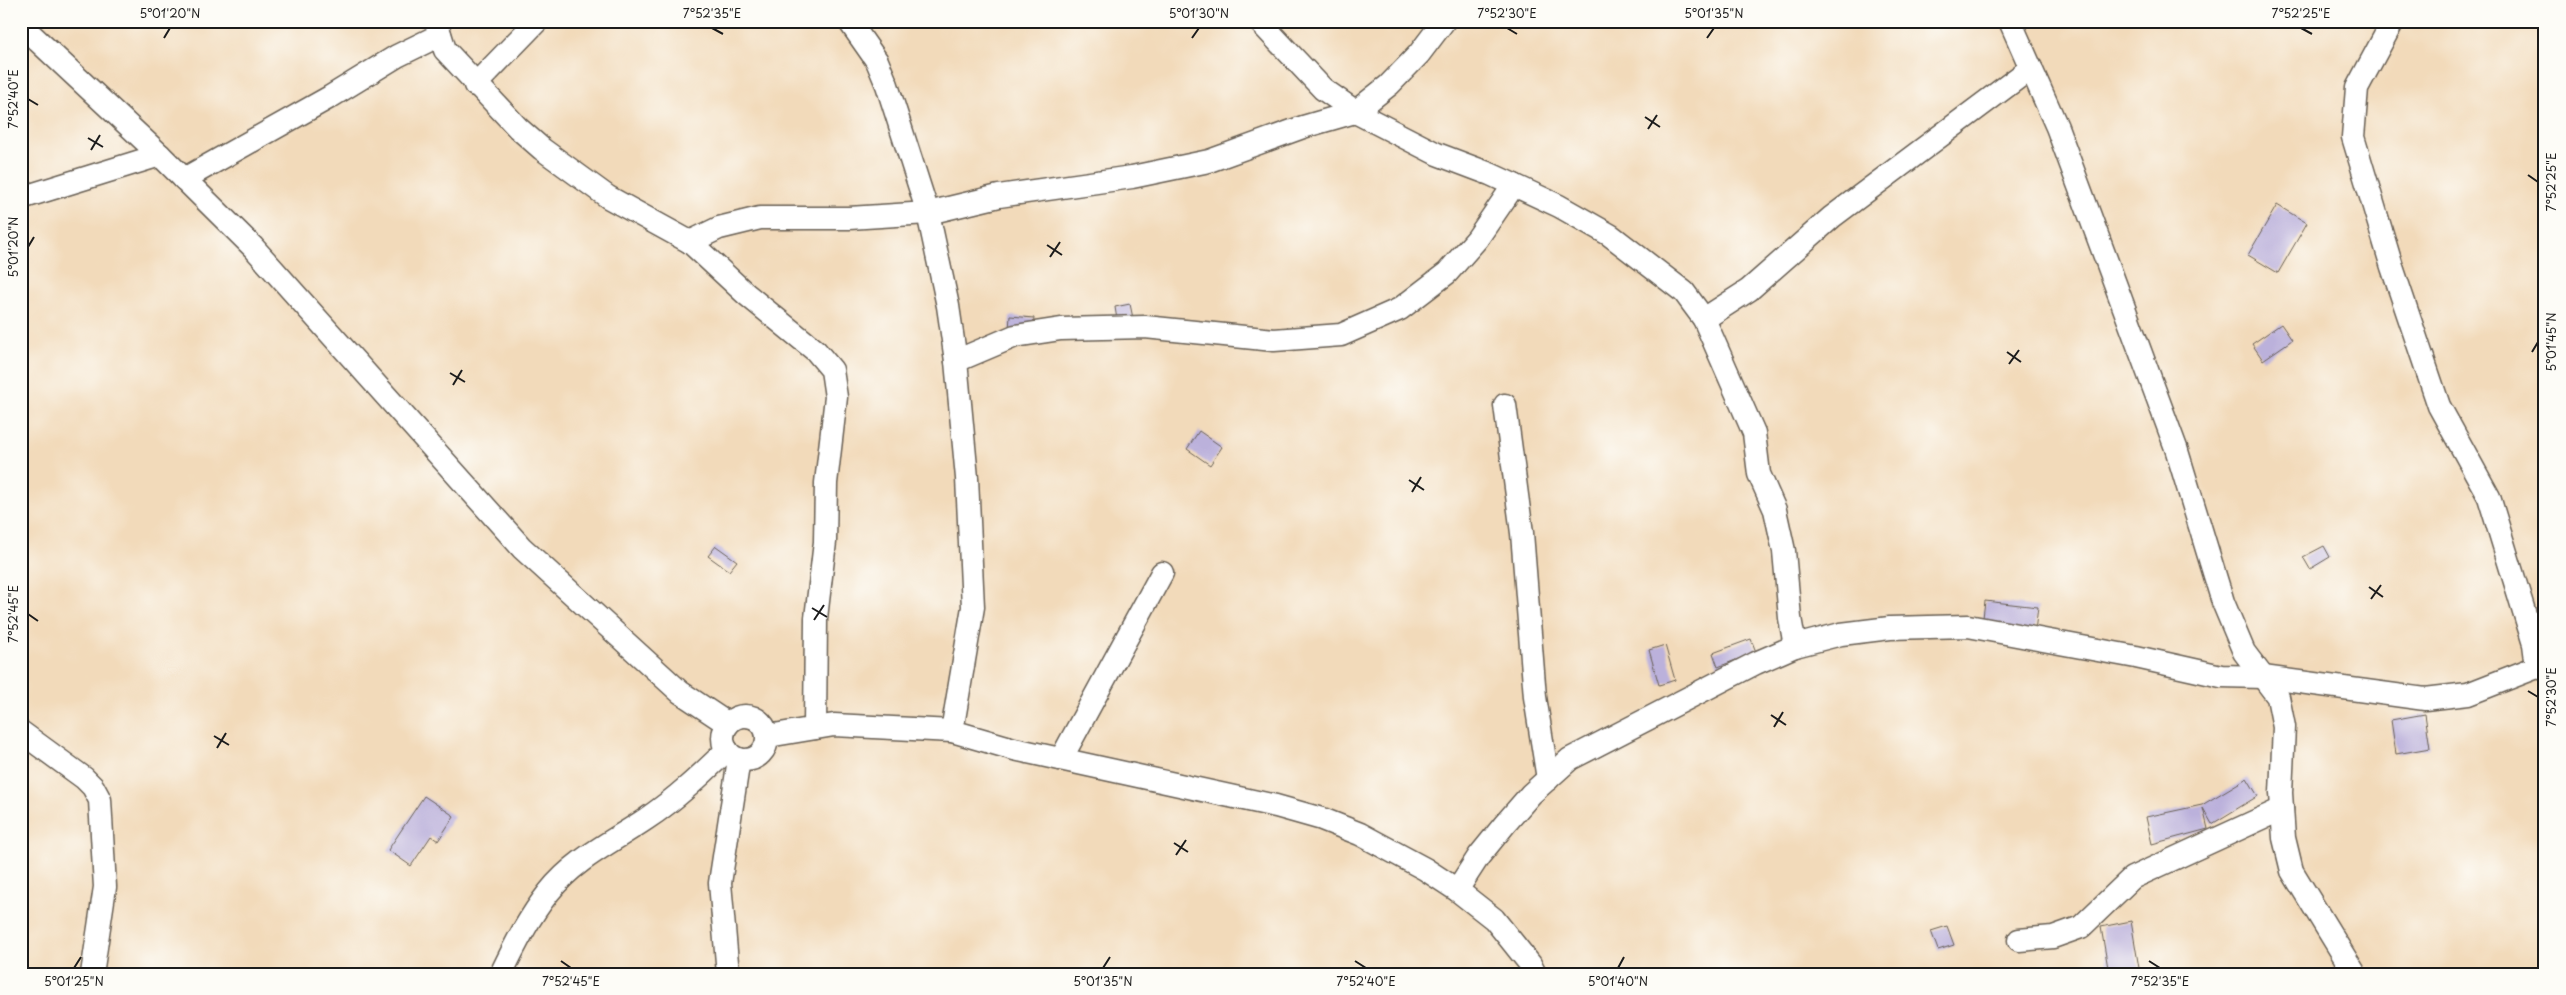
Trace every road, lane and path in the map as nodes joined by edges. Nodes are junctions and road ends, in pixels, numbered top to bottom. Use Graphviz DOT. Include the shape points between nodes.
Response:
graph roads {
  1 [pos="537,21"];
  2 [pos="848,21"];
  3 [pos="1259,21"];
  4 [pos="1444,21"];
  5 [pos="2010,21"];
  6 [pos="2393,21"];
  7 [pos="21,25"];
  8 [pos="438,28"];
  9 [pos="2031,68"];
  10 [pos="475,85"];
  11 [pos="1355,112"];
  12 [pos="160,155"];
  13 [pos="184,178"];
  14 [pos="1514,185"];
  15 [pos="21,198"];
  16 [pos="928,213"];
  17 [pos="690,242"];
  18 [pos="1704,319"];
  19 [pos="956,361"];
  20 [pos="1505,405"];
  21 [pos="1162,573"];
  22 [pos="1795,646"];
  23 [pos="2541,668"];
  24 [pos="2263,677"];
  25 [pos="728,724"];
  26 [pos="815,728"];
  27 [pos="952,731"];
  28 [pos="21,732"];
  29 [pos="768,736"];
  30 [pos="733,755"];
  31 [pos="1061,759"];
  32 [pos="1548,779"];
  33 [pos="2282,809"];
  34 [pos="1457,890"];
  35 [pos="2019,940"];
  36 [pos="92,974"];
  37 [pos="501,974"];
  38 [pos="728,974"];
  39 [pos="1535,974"];
  40 [pos="2355,974"];
  1 -- 10 [label="street"];
  2 -- 16 [label="street" via="876,61 887,84"];
  3 -- 11 [label="street" via="1324,89"];
  4 -- 11 [label="street" via="1419,54"];
  5 -- 9 [label="street"];
  6 -- 23 [label="street" via="2357,88 2353,137 2439,406 2489,497"];
  7 -- 12 [label="street"];
  8 -- 10 [label="street" via="445,50"];
  8 -- 13 [label="street" via="330,97"];
  9 -- 18 [label="street" via="1832,217 1749,290"];
  9 -- 24 [label="street" via="2057,127 2176,448 2223,602 2244,652"];
  10 -- 17 [label="street" via="549,154 608,197"];
  11 -- 14 [label="street" via="1437,154"];
  11 -- 16 [label="street" via="1209,161 999,196"];
  12 -- 13 [label="street"];
  12 -- 15 [label="street"];
  13 -- 25 [label="street" via="253,247 522,548 680,692"];
  14 -- 18 [label="street" via="1610,235 1684,292"];
  14 -- 19 [label="street" via="1478,240 1447,273 1400,309 1341,334 1274,340 1145,327 1061,329 1015,336"];
  16 -- 17 [label="street" via="849,218 760,218 719,228"];
  16 -- 19 [label="street"];
  17 -- 26 [label="street" via="746,294 816,350 832,370 836,397 816,618"];
  18 -- 22 [label="street" via="1754,433 1759,474 1775,510 1784,550"];
  19 -- 27 [label="street" via="968,478 973,607"];
  20 -- 32 [label="street" via="1522,533 1535,697"];
  21 -- 31 [label="street"];
  22 -- 24 [label="street" via="1842,634 1890,628 1968,626 2221,676"];
  22 -- 32 [label="street" via="1599,742 1570,759"];
  23 -- 24 [label="street" via="2468,694 2425,699"];
  24 -- 33 [label="street" via="2278,697 2284,727"];
  25 -- 29 [label="street" via="736,717 747,715 757,718"];
  25 -- 30 [label="street" via="723,741"];
  26 -- 27 [label="street" via="834,725"];
  26 -- 29 [label="street"];
  27 -- 31 [label="street"];
  28 -- 36 [label="street" via="84,778 100,800 105,886"];
  29 -- 30 [label="street" via="766,747 750,760"];
  30 -- 37 [label="street" via="645,820 604,843 579,862 550,891 524,928"];
  30 -- 38 [label="street" via="720,882"];
  31 -- 34 [label="street" via="1322,819 1360,834"];
  32 -- 34 [label="street" via="1505,824"];
  33 -- 35 [label="street" via="2132,878 2081,927 2053,937"];
  33 -- 40 [label="street" via="2284,838 2292,871"];
  34 -- 39 [label="street" via="1494,919"];
}
